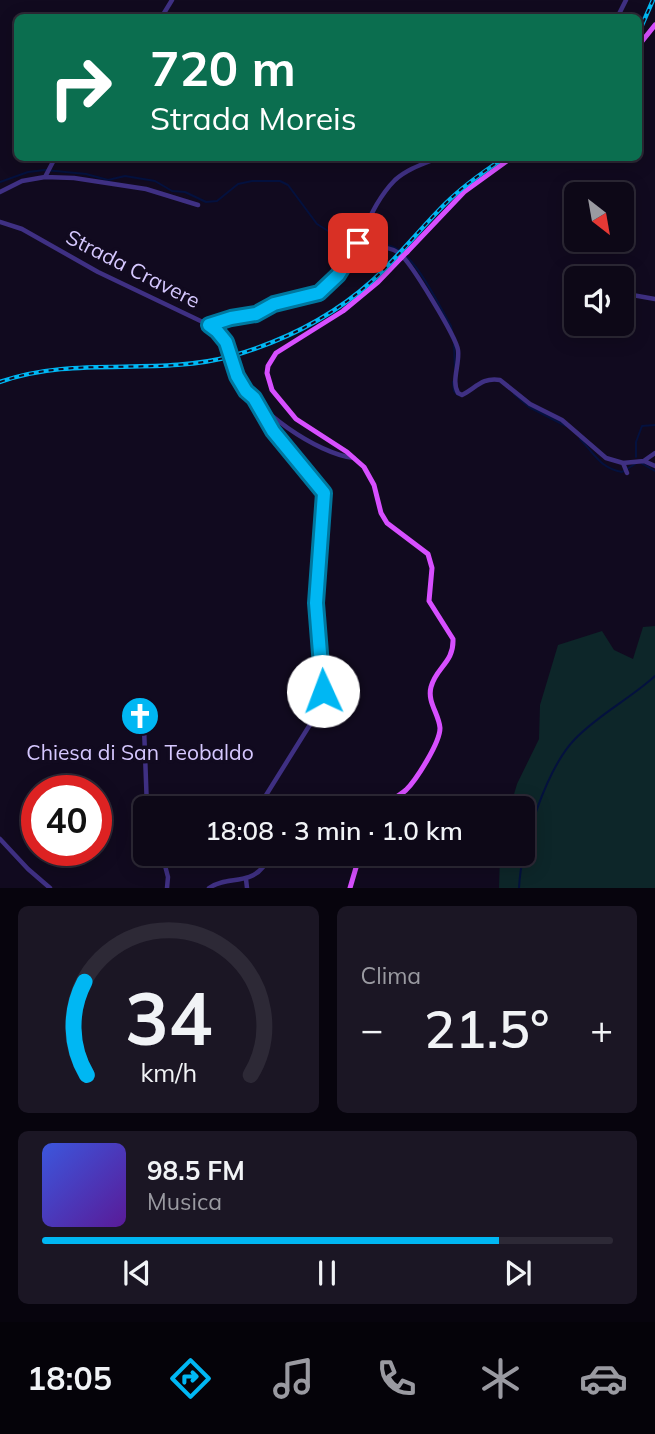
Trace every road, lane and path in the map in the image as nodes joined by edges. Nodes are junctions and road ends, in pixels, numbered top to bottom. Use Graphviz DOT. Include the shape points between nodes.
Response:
graph roads {
  1 [pos="655,25"];
  2 [pos="642,42"];
  3 [pos="53,161"];
  4 [pos="431,161"];
  5 [pos="508,161"];
  6 [pos="47,172"];
  7 [pos="0,192"];
  8 [pos="198,205"];
  9 [pos="0,222"];
  10 [pos="358,243"];
  11 [pos="634,295"];
  12 [pos="655,299"];
  13 [pos="209,325"];
  14 [pos="254,398"];
  15 [pos="655,453"];
  16 [pos="356,458"];
  17 [pos="644,461"];
  18 [pos="655,466"];
  19 [pos="144,727"];
  20 [pos="147,796"];
  21 [pos="265,796"];
  22 [pos="397,796"];
  23 [pos="0,839"];
  24 [pos="165,866"];
  25 [pos="263,866"];
  26 [pos="356,866"];
  27 [pos="246,879"];
  28 [pos="50,888"];
  29 [pos="167,888"];
  30 [pos="209,888"];
  31 [pos="247,888"];
  32 [pos="350,888"];
  1 -- 2 [label="main road"];
  3 -- 6 [label="street"];
  4 -- 10 [label="street" via="394,181"];
  5 -- 16 [label="main road, bridge" via="464,192 356,301 272,358 267,373 272,390 296,419"];
  6 -- 7 [label="street"];
  6 -- 8 [label="street" via="146,189"];
  9 -- 13 [label="street, Strada Cravere"];
  10 -- 13 [label="street" via="338,275 319,293"];
  10 -- 17 [label="street" via="386,248 404,258 454,342 457,393 462,395 484,380 499,380 530,404 562,420 606,458 625,468"];
  11 -- 12 [label="street"];
  13 -- 14 [label="street, Strada Cravere" via="226,342 237,376"];
  14 -- 16 [label="street, Strada Cravere" via="301,438"];
  14 -- 21 [label="street, Strada Cravere" via="273,431 319,485 325,500 316,603 321,703"];
  15 -- 17 [label="street"];
  16 -- 22 [label="main road" via="374,485 387,523 428,554 432,568 429,601 453,639 452,653 430,690 439,737 413,782"];
  17 -- 18 [label="street"];
  19 -- 20 [label="street"];
  23 -- 28 [label="street"];
  24 -- 29 [label="street"];
  25 -- 27 [label="street"];
  26 -- 32 [label="main road"];
  27 -- 30 [label="street" via="222,881"];
  27 -- 31 [label="street"];
}
